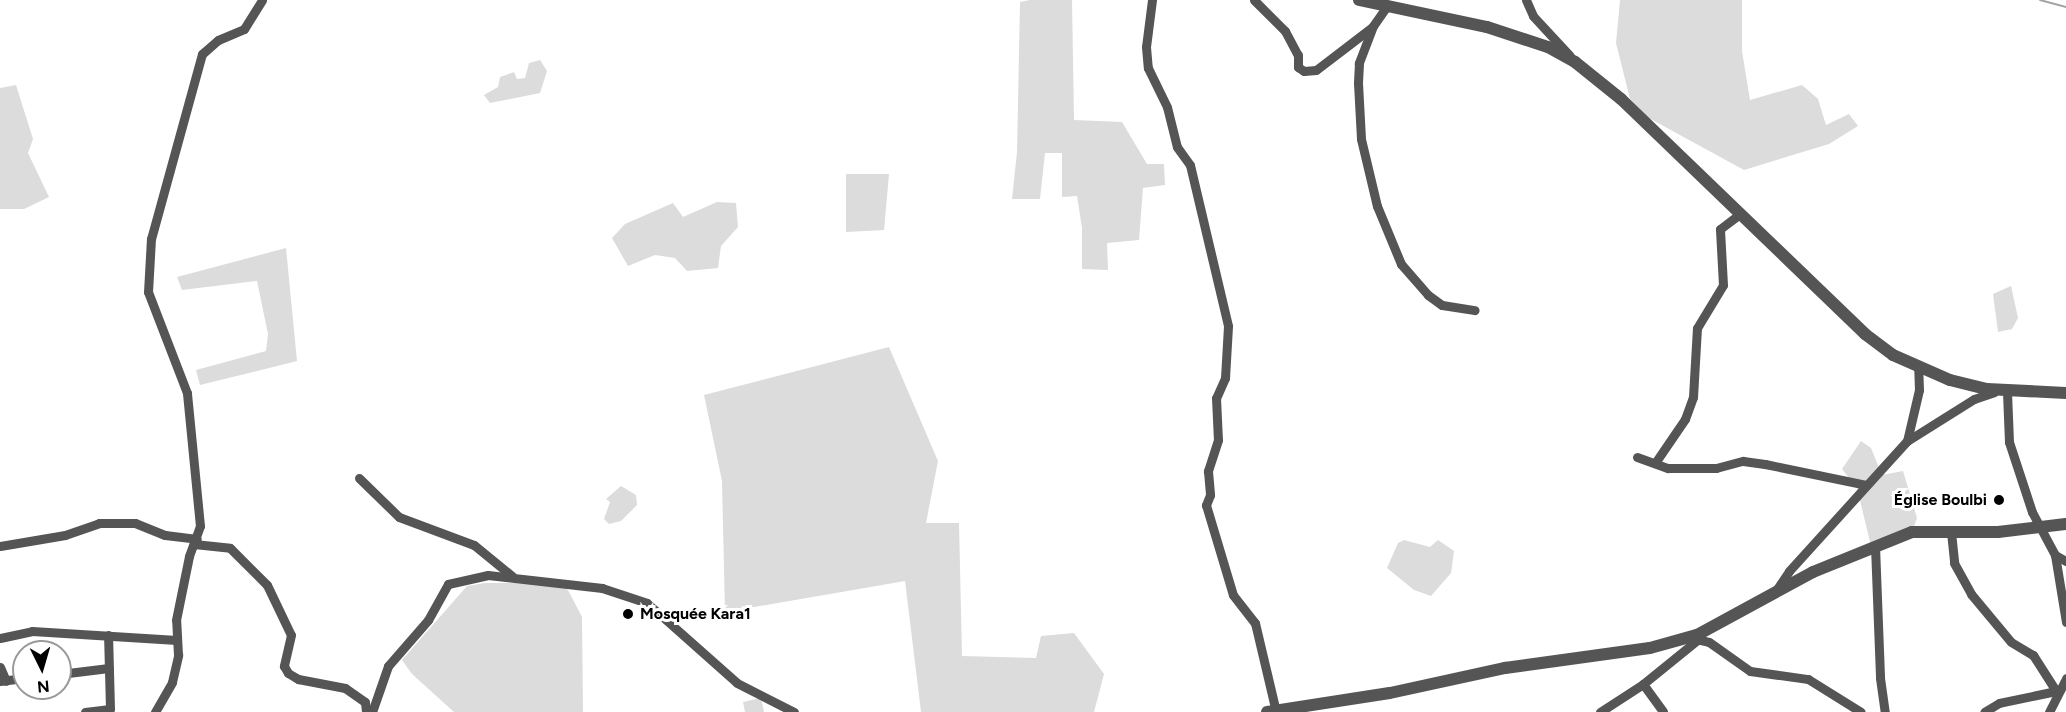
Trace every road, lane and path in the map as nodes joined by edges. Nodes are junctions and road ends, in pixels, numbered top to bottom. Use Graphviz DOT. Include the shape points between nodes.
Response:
graph roads {
  1 [pos="262,0"];
  2 [pos="1152,0"];
  3 [pos="1254,0"];
  4 [pos="1359,0"];
  5 [pos="1526,0"];
  6 [pos="1387,6"];
  7 [pos="1373,26"];
  8 [pos="1575,62"];
  9 [pos="1740,214"];
  10 [pos="1475,310"];
  11 [pos="1917,368"];
  12 [pos="2003,391"];
  13 [pos="2066,393"];
  14 [pos="1907,441"];
  15 [pos="1637,457"];
  16 [pos="1655,463"];
  17 [pos="359,478"];
  18 [pos="1866,485"];
  19 [pos="2066,524"];
  20 [pos="2040,527"];
  21 [pos="1951,532"];
  22 [pos="196,542"];
  23 [pos="0,546"];
  24 [pos="1875,546"];
  25 [pos="2055,555"];
  26 [pos="2066,561"];
  27 [pos="512,576"];
  28 [pos="1774,593"];
  29 [pos="2066,622"];
  30 [pos="1710,630"];
  31 [pos="108,635"];
  32 [pos="0,638"];
  33 [pos="1686,638"];
  34 [pos="1699,639"];
  35 [pos="177,640"];
  36 [pos="0,667"];
  37 [pos="109,668"];
  38 [pos="72,673"];
  39 [pos="2066,678"];
  40 [pos="3,681"];
  41 [pos="1643,684"];
  42 [pos="2056,691"];
  43 [pos="85,712"];
  44 [pos="154,712"];
  45 [pos="366,712"];
  46 [pos="372,712"];
  47 [pos="794,712"];
  48 [pos="1273,712"];
  49 [pos="1600,712"];
  50 [pos="1663,712"];
  51 [pos="1861,712"];
  52 [pos="1885,712"];
  53 [pos="1984,712"];
  54 [pos="2049,712"];
  1 -- 22 [label="street" via="244,29 218,40 202,54 154,217 150,245 148,292 186,393 196,460"];
  2 -- 48 [label="street" via="1146,47 1148,68 1167,107 1177,147 1190,165 1228,326 1225,378 1216,398 1218,440 1208,471 1210,495 1206,505 1233,596 1255,623"];
  3 -- 7 [label="street" via="1285,31 1298,55 1298,67 1304,71 1316,70"];
  4 -- 6 [label="street"];
  5 -- 8 [label="street" via="1533,16"];
  6 -- 7 [label="street"];
  6 -- 8 [label="street" via="1487,27 1548,47"];
  7 -- 10 [label="street" via="1359,63 1358,83 1360,139 1377,206 1401,264 1428,295 1442,305"];
  8 -- 9 [label="street" via="1621,99"];
  9 -- 11 [label="street" via="1869,338"];
  9 -- 16 [label="street" via="1720,229 1723,285 1697,328 1694,397 1685,419"];
  11 -- 12 [label="street" via="1950,380"];
  11 -- 14 [label="street" via="1919,390"];
  12 -- 13 [label="street"];
  12 -- 14 [label="street" via="1974,399"];
  12 -- 20 [label="street" via="2009,442"];
  14 -- 18 [label="street"];
  15 -- 16 [label="street"];
  16 -- 18 [label="street" via="1679,469 1750,462"];
  17 -- 27 [label="street" via="399,518 474,545"];
  18 -- 28 [label="street"];
  19 -- 20 [label="street"];
  20 -- 21 [label="street"];
  20 -- 25 [label="street"];
  21 -- 24 [label="street" via="1912,532"];
  21 -- 42 [label="street" via="1954,563 1971,594 2011,642 2033,655"];
  22 -- 23 [label="street" via="135,524 99,523 65,535"];
  22 -- 35 [label="street" via="176,620"];
  22 -- 45 [label="street" via="230,548 267,585 291,635 284,666 288,673 298,679 345,688 365,702"];
  24 -- 28 [label="street"];
  24 -- 52 [label="street"];
  25 -- 26 [label="street"];
  25 -- 29 [label="street"];
  27 -- 46 [label="street" via="488,575 448,584 428,620 388,666"];
  27 -- 47 [label="street" via="602,588 647,603 737,683"];
  28 -- 30 [label="street"];
  30 -- 33 [label="street"];
  30 -- 34 [label="street"];
  31 -- 32 [label="street" via="32,631"];
  31 -- 35 [label="street"];
  31 -- 37 [label="street"];
  33 -- 34 [label="street"];
  33 -- 48 [label="street" via="1650,648 1505,668 1390,693"];
  34 -- 41 [label="street"];
  34 -- 51 [label="street" via="1750,671 1808,679"];
  35 -- 44 [label="street" via="172,682"];
  36 -- 40 [label="street"];
  37 -- 38 [label="street"];
  37 -- 43 [label="street" via="110,709"];
  39 -- 42 [label="street"];
  41 -- 49 [label="street"];
  41 -- 50 [label="street"];
  42 -- 53 [label="street" via="1999,703"];
  42 -- 54 [label="street"];
}
